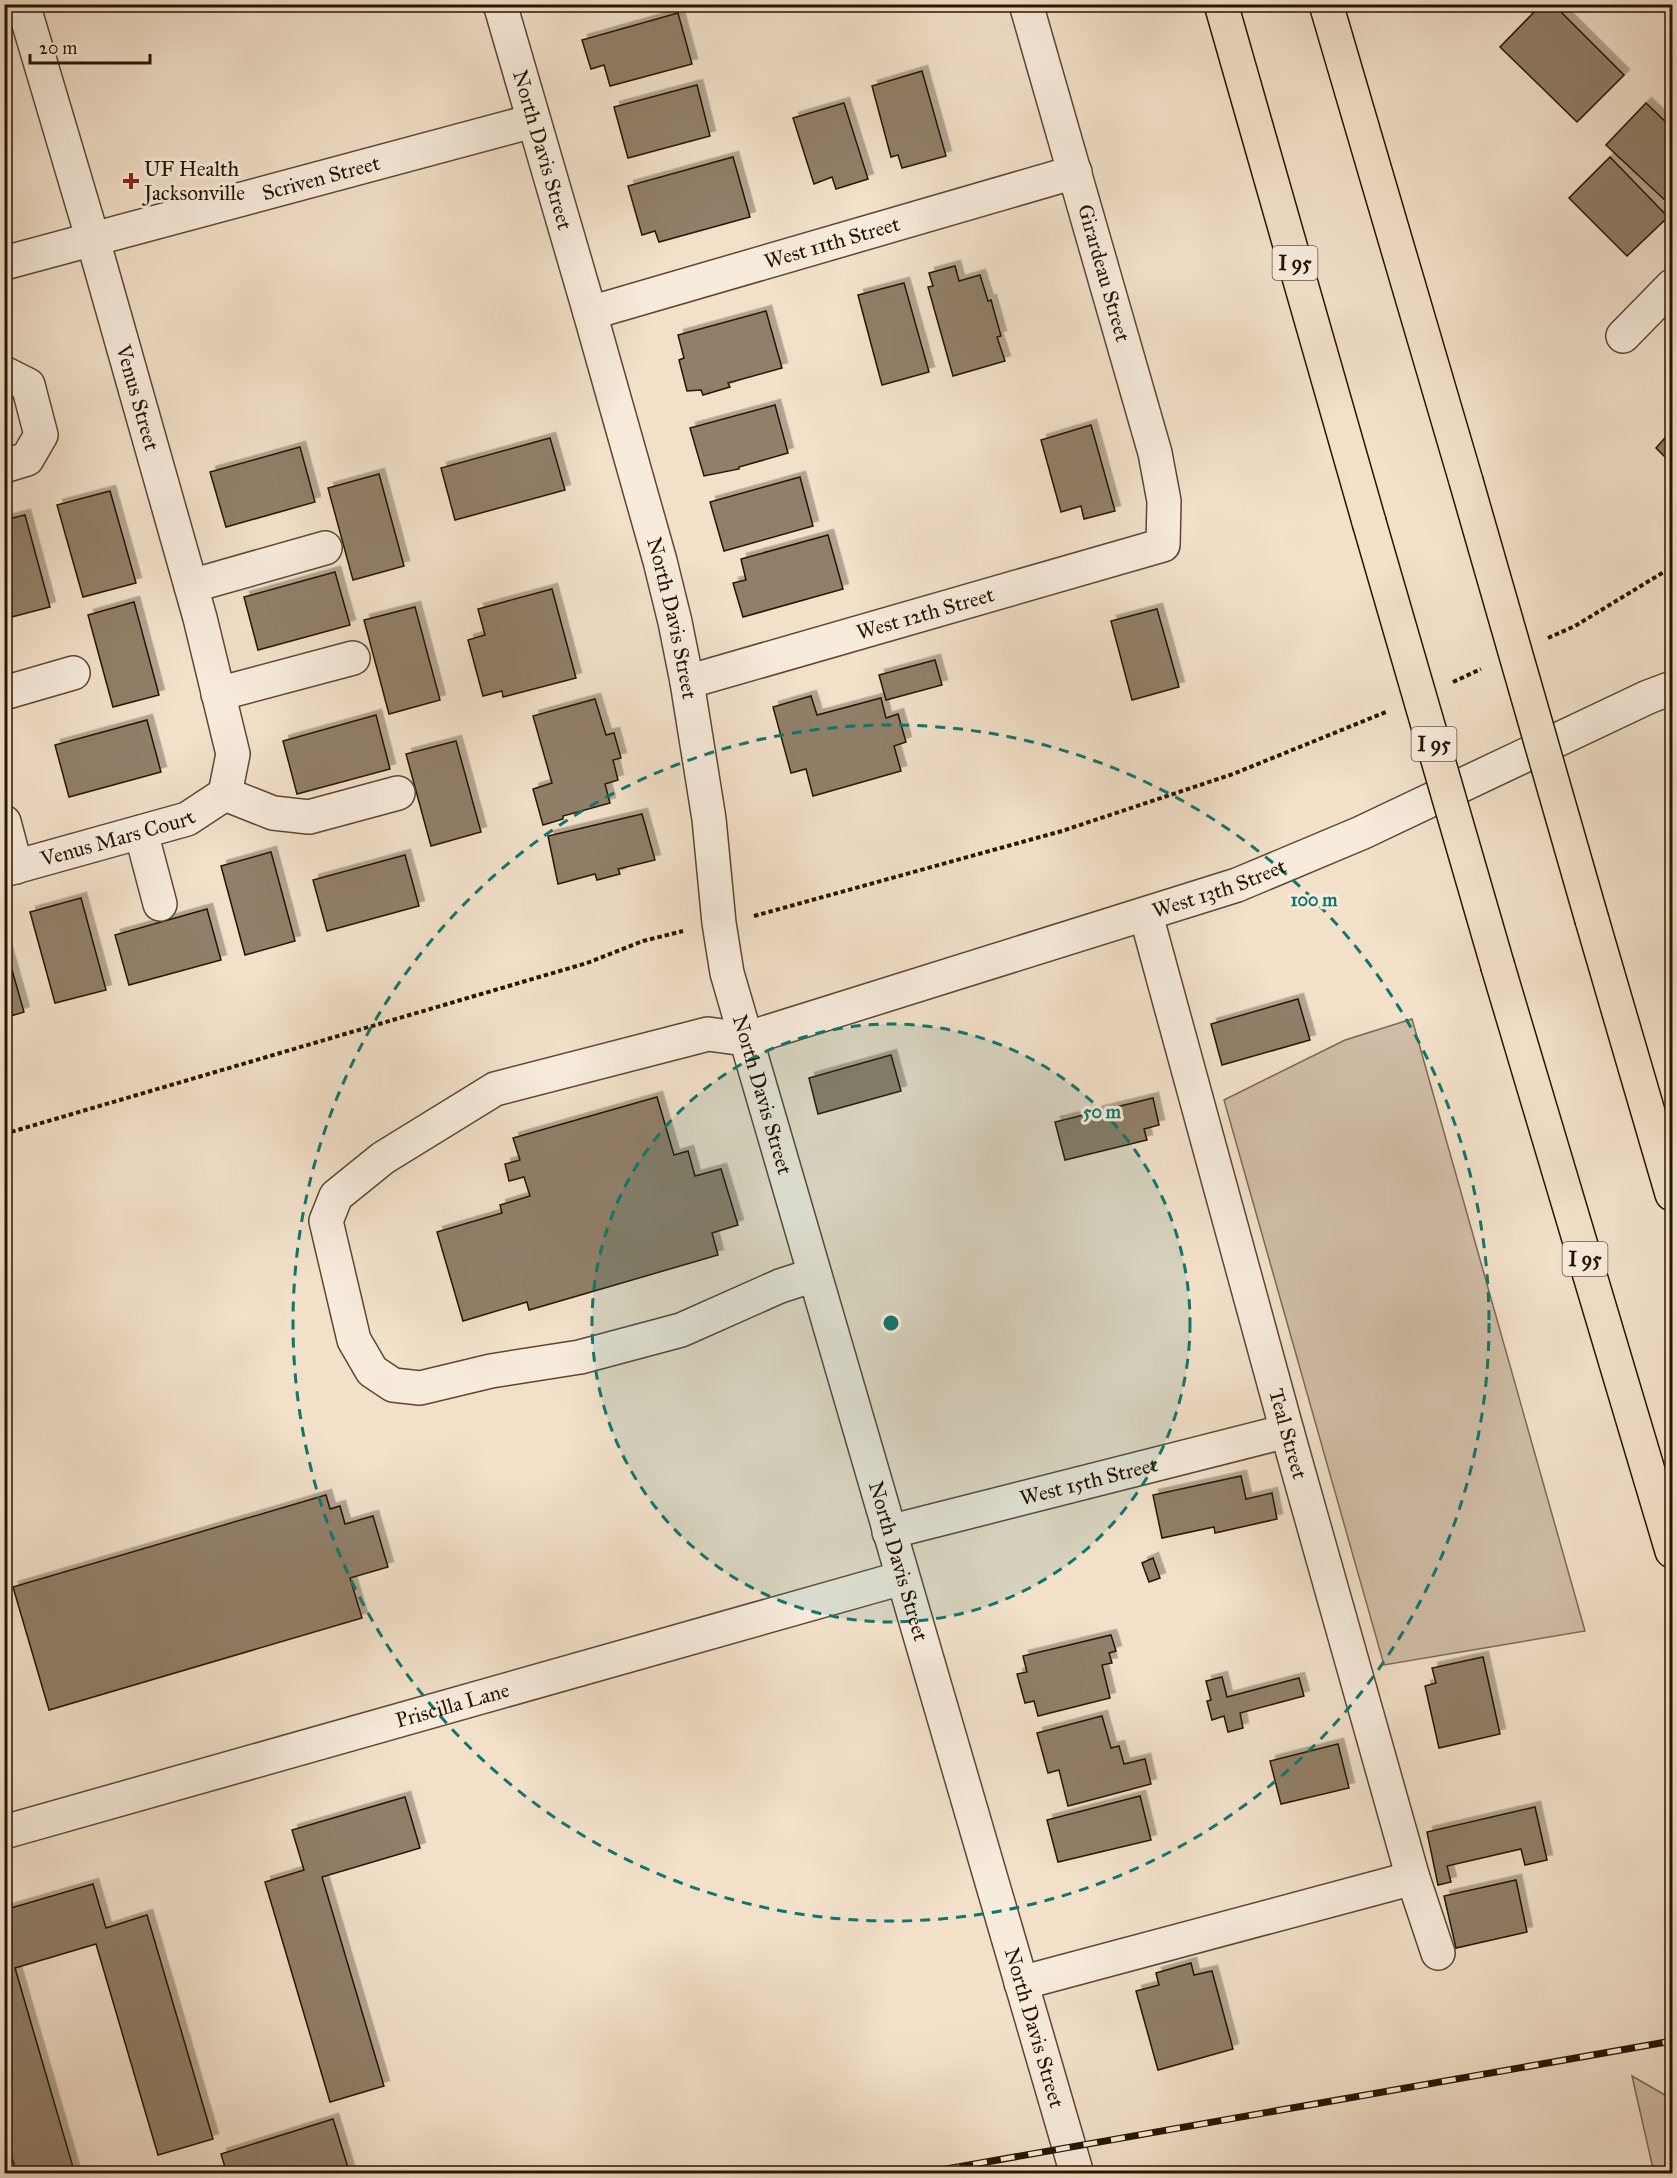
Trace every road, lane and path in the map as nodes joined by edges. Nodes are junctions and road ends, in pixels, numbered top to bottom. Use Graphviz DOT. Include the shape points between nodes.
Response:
graph roads {
  1 [pos="23,4"];
  2 [pos="500,4"];
  3 [pos="1026,4"];
  4 [pos="1221,4"];
  5 [pos="1326,4"];
  6 [pos="534,122"];
  7 [pos="1075,172"];
  8 [pos="93,240"];
  9 [pos="4,263"];
  10 [pos="1672,286"];
  11 [pos="590,313"];
  12 [pos="1623,336"];
  13 [pos="4,373"];
  14 [pos="4,466"];
  15 [pos="1163,545"];
  16 [pos="326,548"];
  17 [pos="1672,567"];
  18 [pos="191,586"];
  19 [pos="1543,640"];
  20 [pos="352,658"];
  21 [pos="1490,664"];
  22 [pos="74,673"];
  23 [pos="687,682"];
  24 [pos="1448,684"];
  25 [pos="1672,688"];
  26 [pos="4,693"];
  27 [pos="218,694"];
  28 [pos="1395,708"];
  29 [pos="225,794"];
  30 [pos="398,794"];
  31 [pos="4,822"];
  32 [pos="141,832"];
  33 [pos="10,868"];
  34 [pos="160,904"];
  35 [pos="1146,915"];
  36 [pos="754,916"];
  37 [pos="685,930"];
  38 [pos="745,1040"];
  39 [pos="4,1134"];
  40 [pos="1672,1194"];
  41 [pos="814,1275"];
  42 [pos="1287,1431"];
  43 [pos="889,1532"];
  44 [pos="1672,1551"];
  45 [pos="902,1578"];
  46 [pos="4,1832"];
  47 [pos="1413,1878"];
  48 [pos="1438,1953"];
  49 [pos="1021,1983"];
  50 [pos="1077,2174"];
  1 -- 8 [label="street, Venus Street"];
  2 -- 6 [label="street, North Davis Street"];
  3 -- 7 [label="street, Girardeau Street"];
  4 -- 44 [label="highway, I 95, bridge" via="1498,967"];
  5 -- 40 [label="highway, bridge"];
  6 -- 8 [label="street, Scriven Street"];
  6 -- 11 [label="street, North Davis Street"];
  7 -- 11 [label="street, West 11th Street"];
  7 -- 15 [label="street, Girardeau Street" via="1155,453 1164,501"];
  8 -- 9 [label="street, Scriven Street"];
  8 -- 18 [label="street, Venus Street"];
  10 -- 12 [label="street"];
  11 -- 23 [label="street, North Davis Street" via="660,561"];
  13 -- 14 [label="street" via="28,385 40,435 27,459"];
  15 -- 23 [label="street, West 12th Street"];
  16 -- 18 [label="street"];
  17 -- 19 [label="path" via="1575,626"];
  18 -- 27 [label="street, Venus Street"];
  20 -- 27 [label="street"];
  21 -- 24 [label="path"];
  22 -- 26 [label="street"];
  23 -- 38 [label="street, North Davis Street" via="709,819 727,973"];
  25 -- 35 [label="street, West 13th Street" via="1307,857"];
  27 -- 29 [label="street, Venus Street" via="232,754"];
  28 -- 36 [label="path" via="1233,774 1062,831"];
  29 -- 30 [label="street" via="273,813 309,817"];
  29 -- 32 [label="street, Venus Mars Court" via="188,819"];
  31 -- 33 [label="street"];
  32 -- 33 [label="street, Venus Mars Court"];
  32 -- 34 [label="street"];
  35 -- 38 [label="street, West 13th Street"];
  35 -- 42 [label="street, Teal Street"];
  37 -- 39 [label="path" via="643,940 587,963"];
  38 -- 41 [label="street, North Davis Street"];
  38 -- 41 [label="street" via="708,1034 495,1089 383,1158 336,1196 326,1221 354,1340 372,1371 393,1385 420,1388 491,1371 580,1357 681,1330"];
  41 -- 43 [label="street, North Davis Street"];
  42 -- 43 [label="street, West 15th Street"];
  42 -- 47 [label="street, Teal Street"];
  43 -- 45 [label="street, North Davis Street"];
  45 -- 46 [label="street, Priscilla Lane"];
  45 -- 49 [label="street, North Davis Street"];
  47 -- 48 [label="street, Teal Street"];
  47 -- 49 [label="street"];
  49 -- 50 [label="street, North Davis Street"];
}
